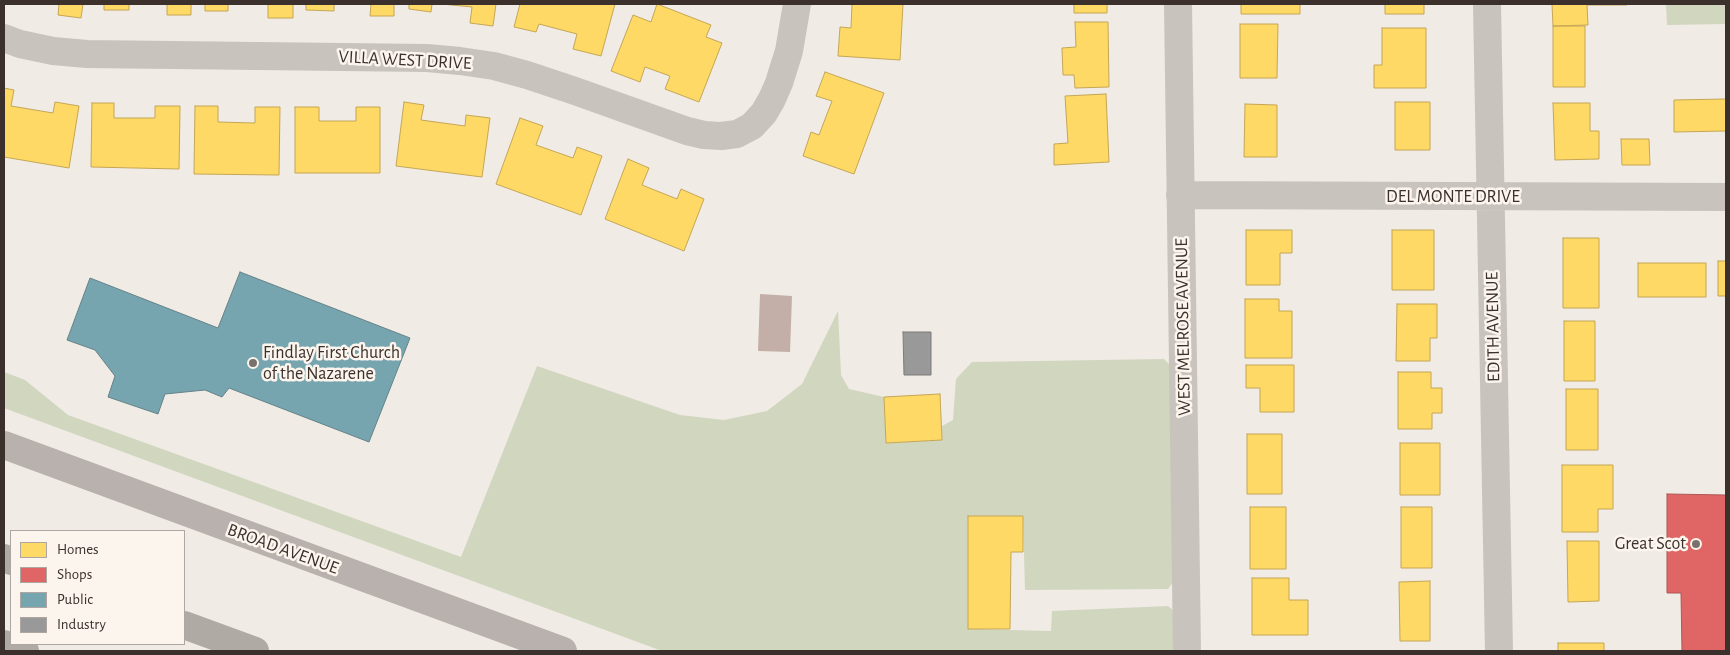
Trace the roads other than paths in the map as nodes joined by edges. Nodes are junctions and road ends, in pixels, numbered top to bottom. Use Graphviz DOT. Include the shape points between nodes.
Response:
graph roads {
  1 [pos="797,4"];
  2 [pos="1178,4"];
  3 [pos="1487,4"];
  4 [pos="4,38"];
  5 [pos="1180,195"];
  6 [pos="1491,197"];
  7 [pos="1726,197"];
  8 [pos="4,445"];
  9 [pos="185,625"];
  10 [pos="4,644"];
  11 [pos="25,651"];
  12 [pos="255,651"];
  13 [pos="563,651"];
  14 [pos="1187,651"];
  15 [pos="1499,651"];
  1 -- 4 [label="street, VILLA WEST DRIVE" via="789,51 779,83 764,114 738,134 721,136 687,131 527,75 460,61 87,54 53,51"];
  2 -- 5 [label="street, WEST MELROSE AVENUE"];
  3 -- 6 [label="street, EDITH AVENUE"];
  5 -- 6 [label="street, DEL MONTE DRIVE"];
  5 -- 14 [label="street, WEST MELROSE AVENUE"];
  6 -- 7 [label="street, DEL MONTE DRIVE"];
  6 -- 15 [label="street, EDITH AVENUE"];
  8 -- 13 [label="main road, BROAD AVENUE"];
  9 -- 12 [label="highway"];
  10 -- 11 [label="highway"];
}
